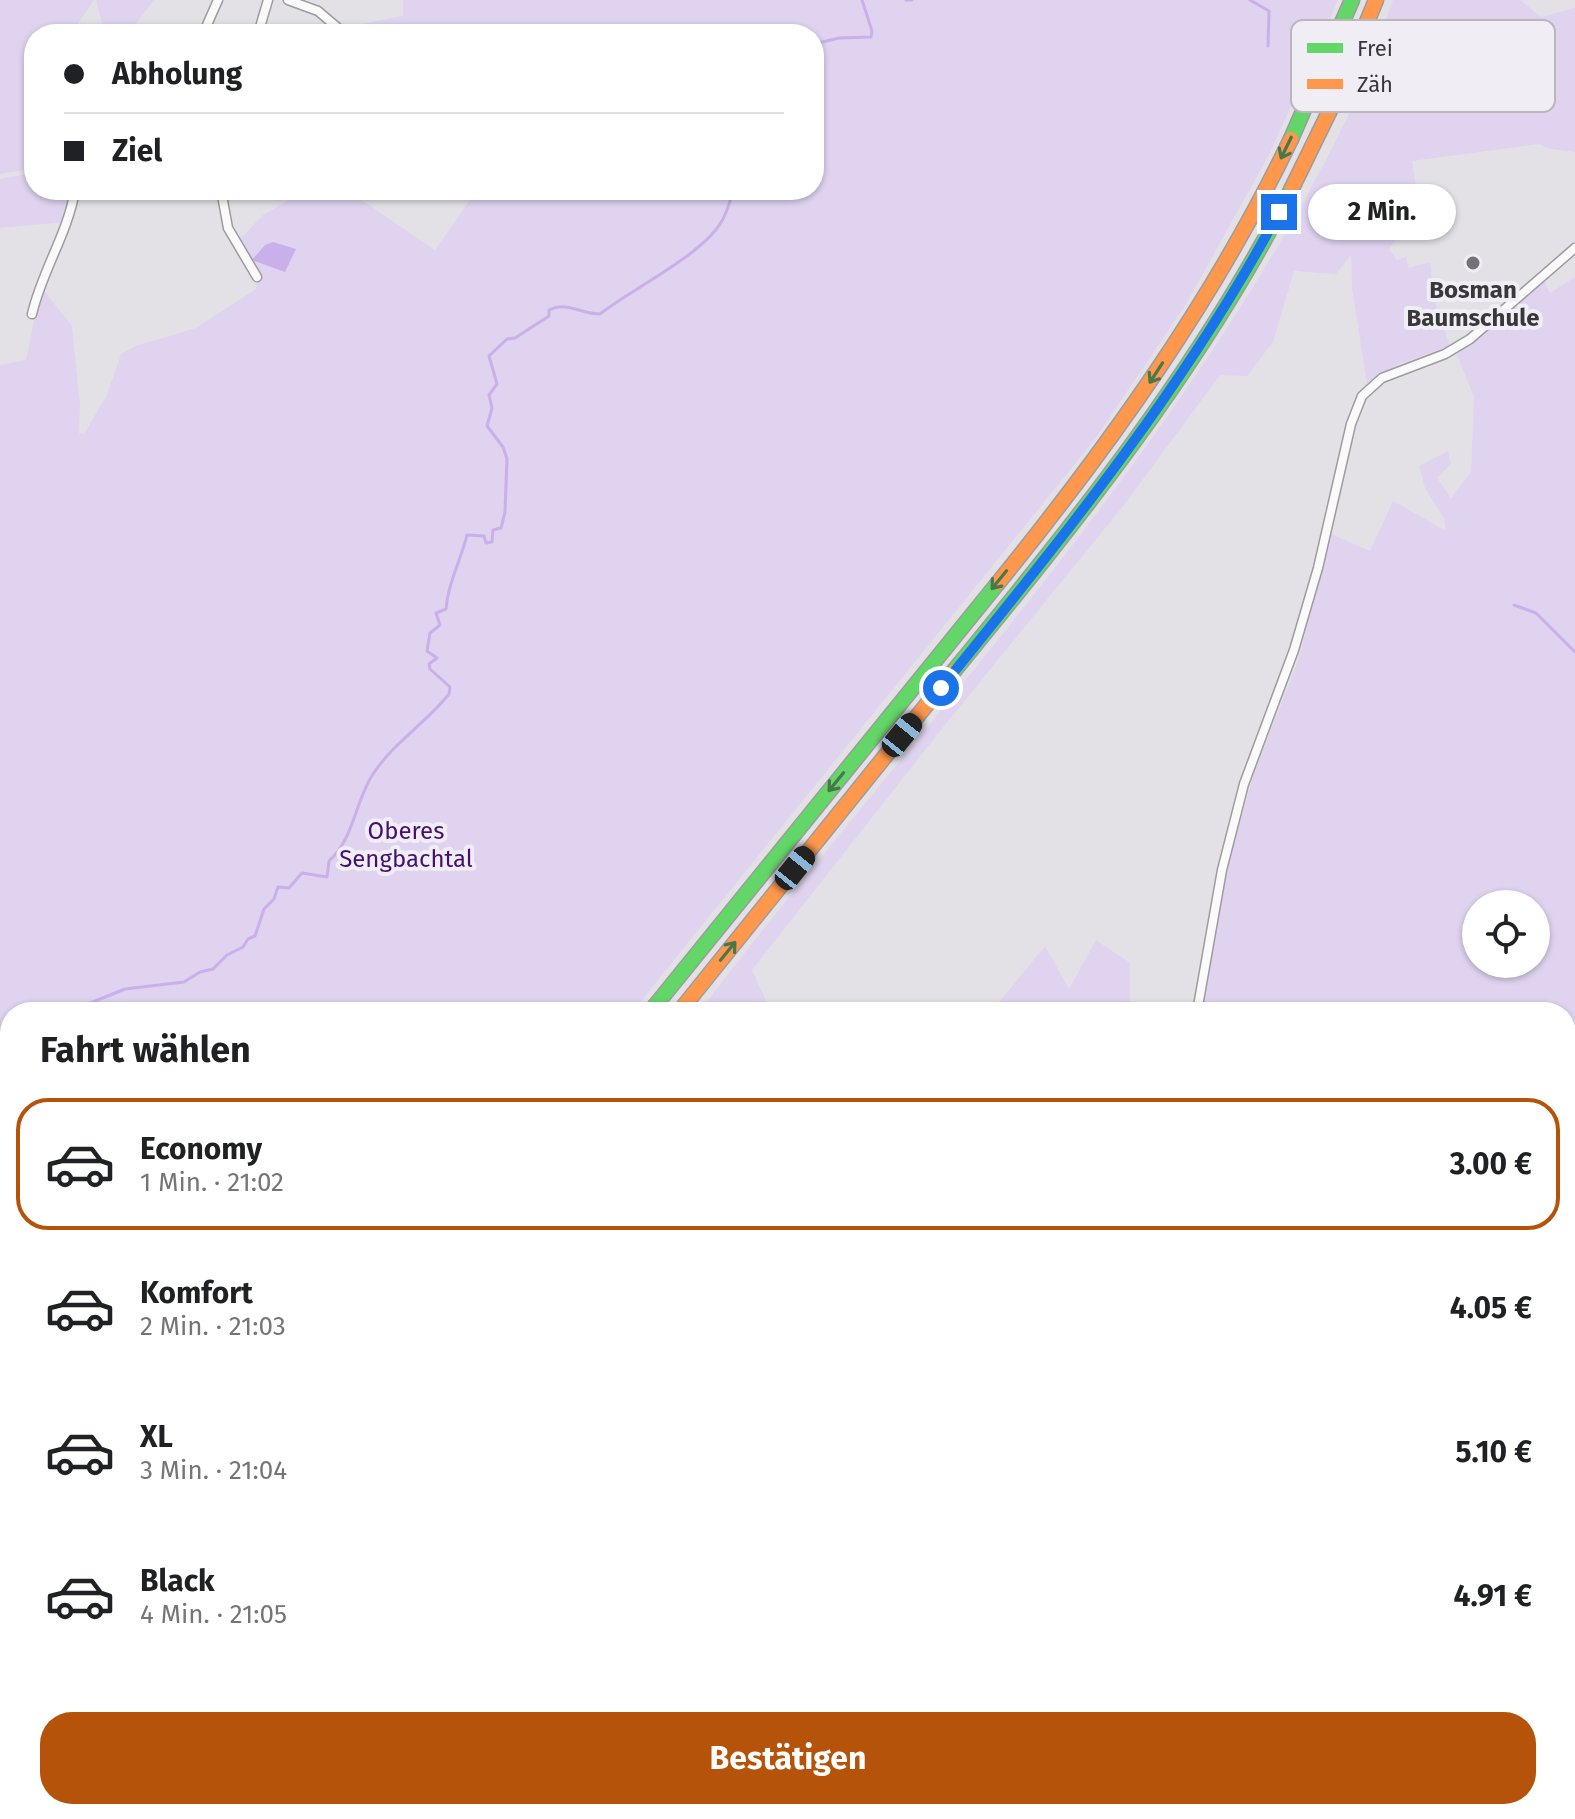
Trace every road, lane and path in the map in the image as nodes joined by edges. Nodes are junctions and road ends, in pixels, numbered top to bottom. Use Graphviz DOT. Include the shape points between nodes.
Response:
graph roads {
  1 [pos="218,0"];
  2 [pos="268,0"];
  3 [pos="288,0"];
  4 [pos="1352,0"];
  5 [pos="1376,0"];
  6 [pos="1343,20"];
  7 [pos="1368,20"];
  8 [pos="207,24"];
  9 [pos="261,24"];
  10 [pos="333,24"];
  11 [pos="1304,112"];
  12 [pos="1328,112"];
  13 [pos="73,200"];
  14 [pos="223,200"];
  15 [pos="1575,248"];
  16 [pos="257,277"];
  17 [pos="32,314"];
  18 [pos="658,1002"];
  19 [pos="687,1002"];
  20 [pos="1199,1002"];
  1 -- 8 [label="street"];
  2 -- 9 [label="street"];
  3 -- 10 [label="street" via="318,11"];
  4 -- 6 [label="highway, one-way"];
  7 -- 5 [label="highway, one-way"];
  11 -- 18 [label="highway, one-way" via="1248,224 1152,380 1097,456"];
  19 -- 12 [label="highway, one-way" via="1028,581 1172,390 1291,190"];
  13 -- 17 [label="street"];
  14 -- 16 [label="street" via="228,228"];
  15 -- 20 [label="street" via="1470,339 1382,378 1362,396 1294,650 1244,784 1222,870"];
}
